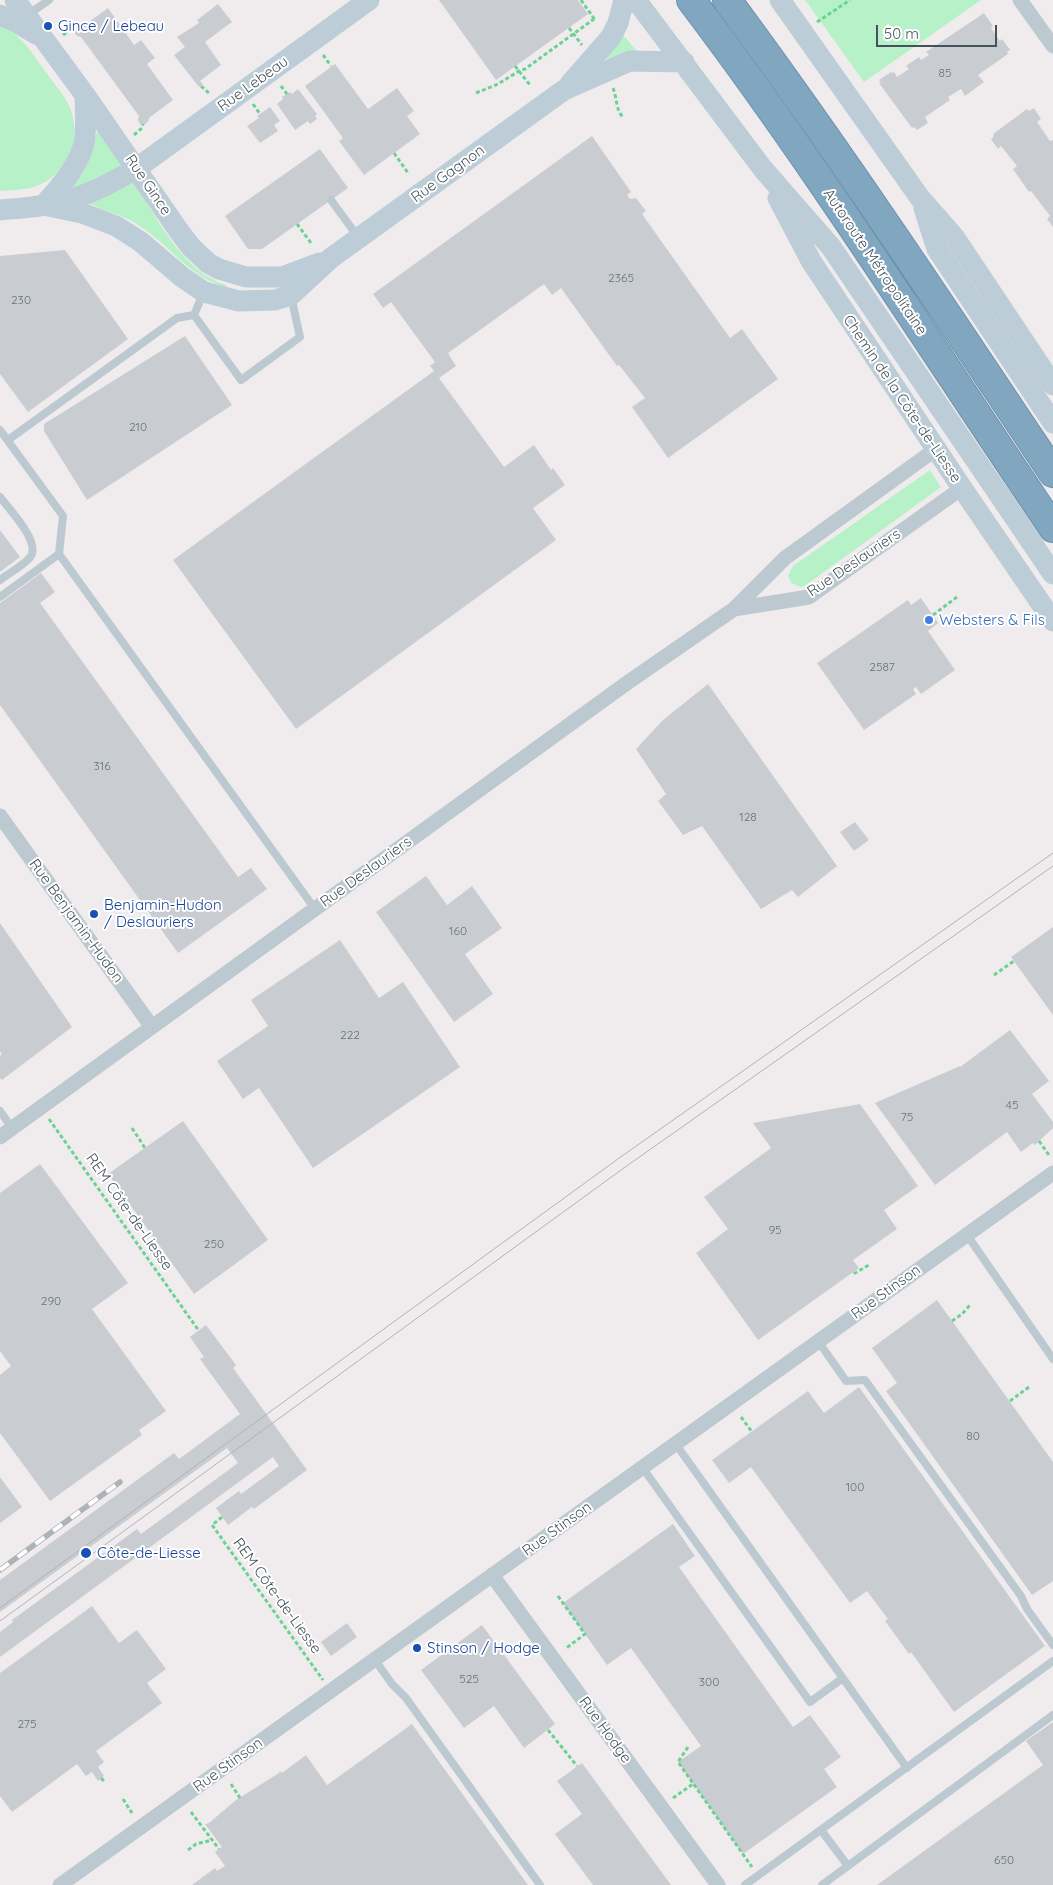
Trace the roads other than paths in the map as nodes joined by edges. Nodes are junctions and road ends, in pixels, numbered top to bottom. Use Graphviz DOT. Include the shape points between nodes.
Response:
graph roads {
  1 [pos="49,0"];
  2 [pos="369,0"];
  3 [pos="624,0"];
  4 [pos="636,0"];
  5 [pos="691,0"];
  6 [pos="727,0"];
  7 [pos="780,0"];
  8 [pos="1020,0"];
  9 [pos="14,13"];
  10 [pos="1053,46"];
  11 [pos="684,62"];
  12 [pos="564,90"];
  13 [pos="85,95"];
  14 [pos="137,168"];
  15 [pos="763,169"];
  16 [pos="920,198"];
  17 [pos="331,200"];
  18 [pos="44,205"];
  19 [pos="0,210"];
  20 [pos="358,238"];
  21 [pos="331,258"];
  22 [pos="204,292"];
  23 [pos="291,294"];
  24 [pos="194,315"];
  25 [pos="1053,385"];
  26 [pos="1053,423"];
  27 [pos="0,430"];
  28 [pos="8,440"];
  29 [pos="936,449"];
  30 [pos="1053,473"];
  31 [pos="962,488"];
  32 [pos="0,497"];
  33 [pos="1037,520"];
  34 [pos="59,554"];
  35 [pos="1053,574"];
  36 [pos="0,580"];
  37 [pos="0,597"];
  38 [pos="734,609"];
  39 [pos="1053,621"];
  40 [pos="0,816"];
  41 [pos="315,909"];
  42 [pos="152,1027"];
  43 [pos="0,1112"];
  44 [pos="6,1132"];
  45 [pos="1053,1173"];
  46 [pos="967,1235"];
  47 [pos="818,1341"];
  48 [pos="1053,1359"];
  49 [pos="675,1443"];
  50 [pos="642,1467"];
  51 [pos="492,1575"];
  52 [pos="1053,1645"];
  53 [pos="375,1660"];
  54 [pos="1053,1661"];
  55 [pos="843,1678"];
  56 [pos="1053,1715"];
  57 [pos="907,1768"];
  58 [pos="821,1830"];
  59 [pos="848,1866"];
  60 [pos="60,1885"];
  61 [pos="540,1885"];
  62 [pos="718,1885"];
  63 [pos="745,1885"];
  64 [pos="822,1885"];
  1 -- 9 [label="lane"];
  2 -- 14 [label="street, Rue Lebeau"];
  3 -- 12 [label="street, Rue Gagnon" via="611,37"];
  4 -- 11 [label="street, Chemin de la Côte-de-Liesse"];
  5 -- 33 [label="highway, Autoroute Métropolitaine" via="822,183"];
  6 -- 30 [label="highway, Autoroute Métropolitaine" via="835,150"];
  7 -- 16 [label="street"];
  8 -- 10 [label="street"];
  9 -- 13 [label="street, Rue Gince" via="51,39"];
  11 -- 12 [label="street, Rue Gagnon" via="630,61"];
  11 -- 15 [label="street, Chemin de la Côte-de-Liesse"];
  12 -- 20 [label="street, Rue Gagnon"];
  13 -- 14 [label="street, Rue Gince"];
  13 -- 18 [label="street" via="85,127 80,154 69,174"];
  14 -- 18 [label="street, Rue Lebeau" via="82,195"];
  14 -- 21 [label="street, Rue Gince" via="191,247 219,269 246,277 282,277"];
  15 -- 29 [label="street, Chemin de la Côte-de-Liesse" via="811,261"];
  15 -- 33 [label="street, Chemin de la Côte-de-Liesse" via="831,247"];
  16 -- 25 [label="street" via="955,238"];
  16 -- 26 [label="street" via="937,249"];
  17 -- 20 [label="lane"];
  18 -- 19 [label="street"];
  18 -- 22 [label="street" via="88,214 116,226"];
  20 -- 21 [label="street, Rue Gagnon"];
  21 -- 23 [label="street"];
  22 -- 23 [label="street" via="256,302 276,300"];
  22 -- 24 [label="lane"];
  23 -- 24 [label="lane" via="300,337 241,380"];
  24 -- 28 [label="lane" via="177,318"];
  27 -- 28 [label="lane"];
  28 -- 34 [label="lane" via="64,516"];
  29 -- 31 [label="street, Chemin de la Côte-de-Liesse"];
  29 -- 38 [label="street, Rue Deslauriers" via="785,558"];
  31 -- 38 [label="street, Rue Deslauriers" via="809,597"];
  31 -- 39 [label="street, Chemin de la Côte-de-Liesse"];
  32 -- 36 [label="lane" via="30,537 33,548 26,560"];
  33 -- 35 [label="street, Chemin de la Côte-de-Liesse"];
  34 -- 37 [label="lane"];
  34 -- 41 [label="lane"];
  38 -- 41 [label="street, Rue Deslauriers" via="627,682"];
  40 -- 42 [label="street, Rue Benjamin-Hudon"];
  41 -- 42 [label="street, Rue Deslauriers"];
  42 -- 44 [label="street, Rue Deslauriers"];
  43 -- 44 [label="lane"];
  45 -- 46 [label="street, Rue Stinson"];
  46 -- 47 [label="street, Rue Stinson"];
  46 -- 48 [label="lane"];
  47 -- 49 [label="street, Rue Stinson"];
  47 -- 52 [label="lane" via="846,1381 865,1380"];
  49 -- 50 [label="street, Rue Stinson"];
  49 -- 55 [label="lane"];
  50 -- 51 [label="street, Rue Stinson"];
  50 -- 55 [label="lane" via="810,1702"];
  51 -- 53 [label="street, Rue Stinson"];
  51 -- 62 [label="street, Rue Hodge"];
  53 -- 60 [label="street, Rue Stinson"];
  53 -- 61 [label="lane" via="406,1698"];
  54 -- 57 [label="lane"];
  55 -- 57 [label="lane"];
  56 -- 59 [label="lane"];
  57 -- 58 [label="lane"];
  58 -- 59 [label="lane"];
  58 -- 63 [label="lane"];
  59 -- 64 [label="lane"];
}
